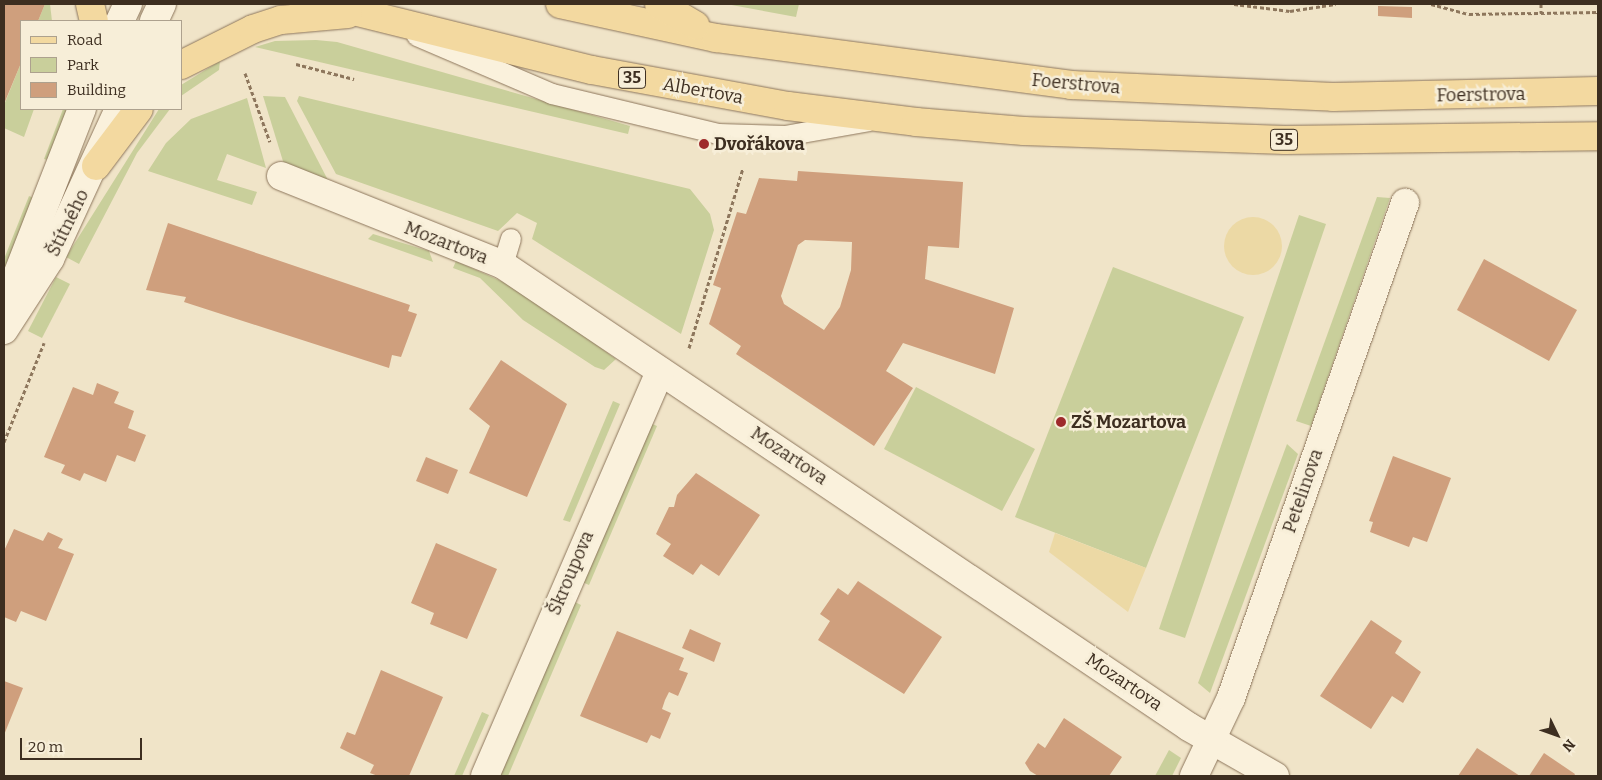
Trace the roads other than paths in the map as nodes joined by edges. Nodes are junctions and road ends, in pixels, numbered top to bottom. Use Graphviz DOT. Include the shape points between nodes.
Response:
graph roads {
  1 [pos="90,4"];
  2 [pos="128,4"];
  3 [pos="162,4"];
  4 [pos="325,4"];
  5 [pos="560,4"];
  6 [pos="659,4"];
  7 [pos="356,13"];
  8 [pos="94,20"];
  9 [pos="120,20"];
  10 [pos="154,20"];
  11 [pos="385,21"];
  12 [pos="716,38"];
  13 [pos="182,64"];
  14 [pos="1598,91"];
  15 [pos="82,110"];
  16 [pos="119,110"];
  17 [pos="138,110"];
  18 [pos="883,118"];
  19 [pos="1598,136"];
  20 [pos="96,166"];
  21 [pos="281,176"];
  22 [pos="1405,203"];
  23 [pos="510,239"];
  24 [pos="503,265"];
  25 [pos="4,330"];
  26 [pos="660,371"];
  27 [pos="1213,739"];
  28 [pos="485,776"];
  29 [pos="1194,776"];
  30 [pos="1275,776"];
  1 -- 8 [label="main road"];
  2 -- 9 [label="street"];
  3 -- 10 [label="street"];
  4 -- 7 [label="main road, Albertova / 35"];
  5 -- 12 [label="main road, Foerstrova"];
  6 -- 12 [label="main road"];
  7 -- 11 [label="main road, Albertova / 35"];
  7 -- 13 [label="main road" via="281,20 222,40"];
  11 -- 18 [label="main road, Albertova / 35" via="646,81"];
  11 -- 18 [label="lane" via="552,94 718,134 785,136"];
  12 -- 14 [label="main road, Foerstrova" via="999,77 1170,92 1387,97"];
  15 -- 25 [label="street, Štítného" via="14,283"];
  16 -- 20 [label="street, Štítného"];
  17 -- 20 [label="main road"];
  18 -- 19 [label="main road, Albertova / 35" via="970,128 1285,140"];
  20 -- 25 [label="street, Štítného" via="50,259"];
  21 -- 24 [label="street, Mozartova"];
  22 -- 27 [label="street, Petelinova"];
  23 -- 24 [label="lane"];
  24 -- 26 [label="street, Mozartova"];
  26 -- 27 [label="street, Mozartova"];
  26 -- 28 [label="street, Škroupova"];
  27 -- 29 [label="street, Petelinova"];
  27 -- 30 [label="street, Mozartova"];
}
